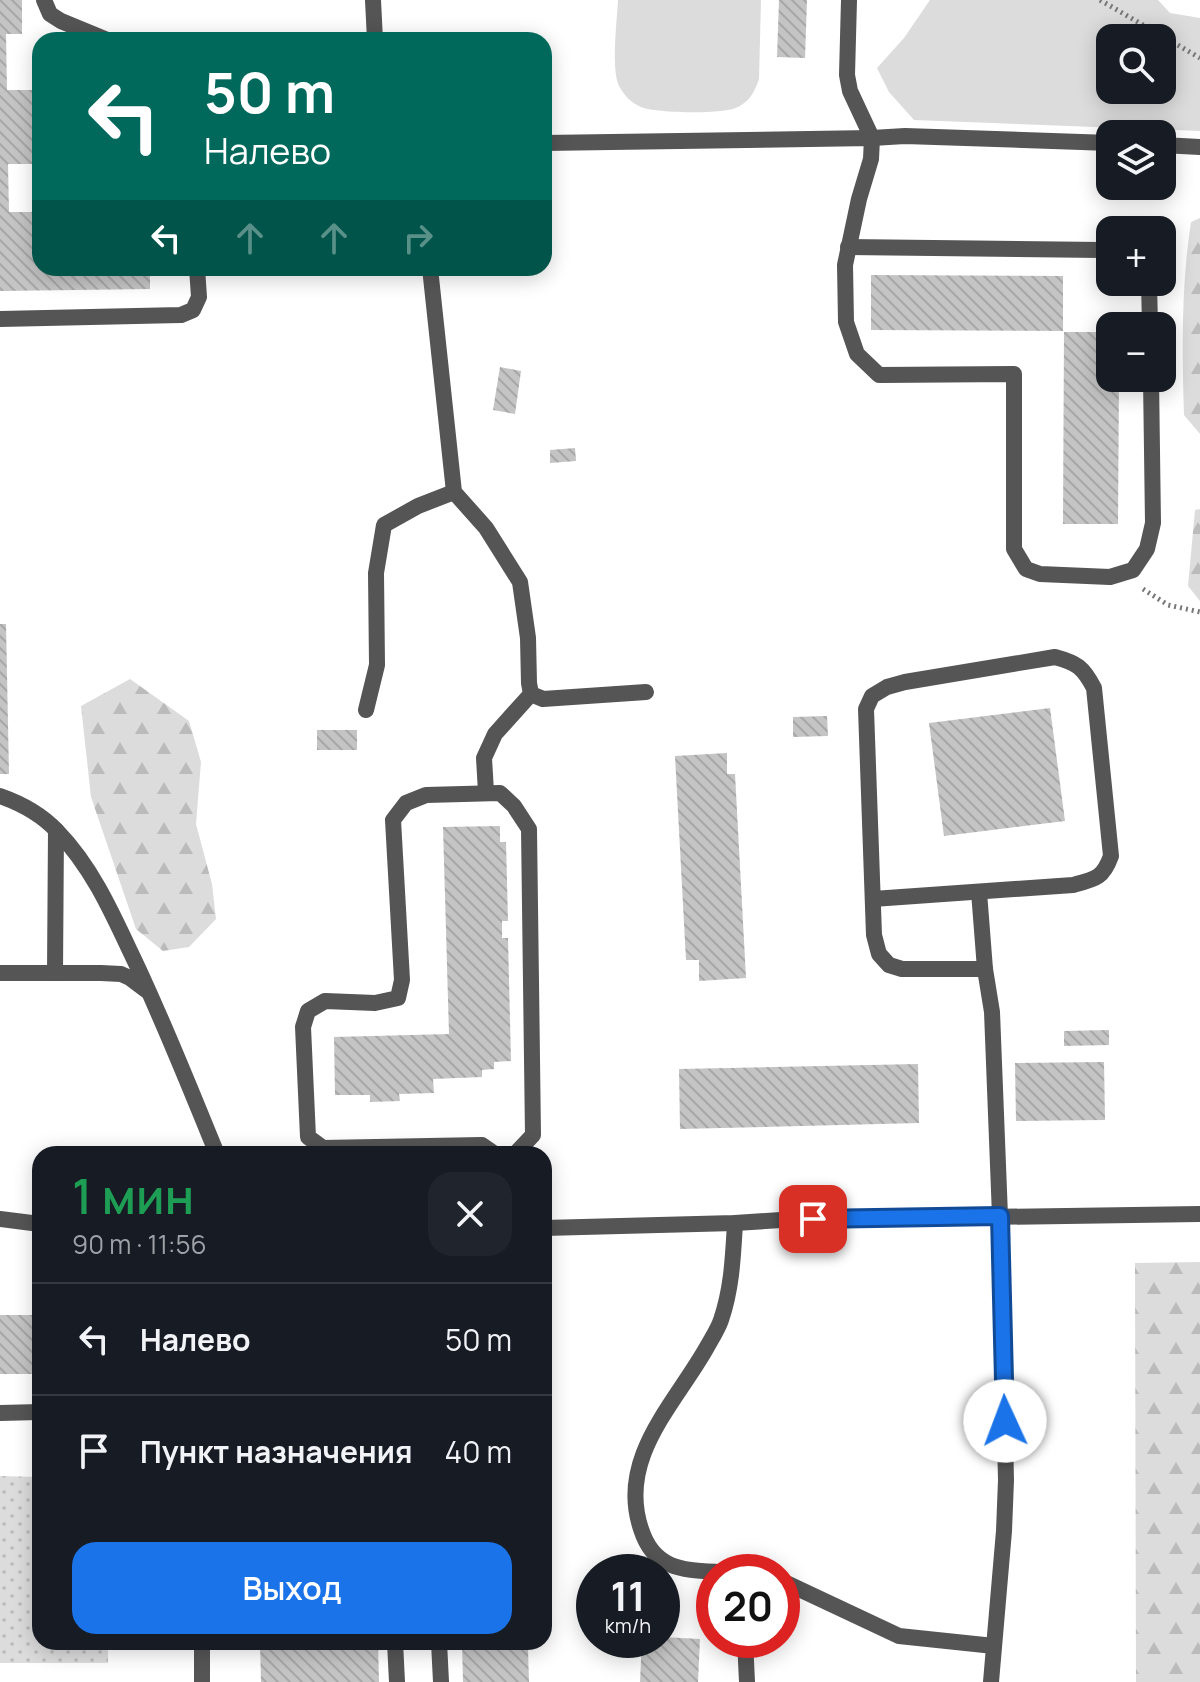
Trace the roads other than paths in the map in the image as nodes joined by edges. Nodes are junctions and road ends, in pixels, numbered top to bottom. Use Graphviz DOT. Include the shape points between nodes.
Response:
graph roads {
  1 [pos="44,0"];
  2 [pos="373,0"];
  3 [pos="849,0"];
  4 [pos="88,32"];
  5 [pos="375,32"];
  6 [pos="872,138"];
  7 [pos="552,143"];
  8 [pos="1096,143"];
  9 [pos="1176,146"];
  10 [pos="1200,147"];
  11 [pos="848,247"];
  12 [pos="1096,250"];
  13 [pos="198,276"];
  14 [pos="431,276"];
  15 [pos="0,319"];
  16 [pos="1151,392"];
  17 [pos="454,492"];
  18 [pos="646,692"];
  19 [pos="531,694"];
  20 [pos="366,710"];
  21 [pos="486,792"];
  22 [pos="0,796"];
  23 [pos="56,830"];
  24 [pos="979,892"];
  25 [pos="873,899"];
  26 [pos="985,969"];
  27 [pos="0,973"];
  28 [pos="55,973"];
  29 [pos="151,996"];
  30 [pos="214,1146"];
  31 [pos="320,1146"];
  32 [pos="429,1146"];
  33 [pos="483,1146"];
  34 [pos="523,1146"];
  35 [pos="1200,1214"];
  36 [pos="1000,1216"];
  37 [pos="0,1219"];
  38 [pos="32,1223"];
  39 [pos="735,1223"];
  40 [pos="552,1228"];
  41 [pos="32,1412"];
  42 [pos="0,1413"];
  43 [pos="696,1571"];
  44 [pos="800,1589"];
  45 [pos="994,1646"];
  46 [pos="202,1650"];
  47 [pos="395,1650"];
  48 [pos="439,1650"];
  49 [pos="746,1658"];
  50 [pos="202,1682"];
  51 [pos="397,1682"];
  52 [pos="441,1682"];
  53 [pos="747,1682"];
  54 [pos="991,1682"];
  1 -- 4 [label="street" via="50,14"];
  2 -- 5 [label="street"];
  3 -- 6 [label="street" via="847,75"];
  6 -- 7 [label="street"];
  6 -- 8 [label="street"];
  6 -- 11 [label="street"];
  9 -- 10 [label="street"];
  11 -- 12 [label="street"];
  11 -- 16 [label="street" via="846,322 857,354 879,375 1014,374 1014,549 1026,569 1110,577 1133,570 1147,549 1153,523"];
  13 -- 15 [label="street" via="199,297 193,310 181,315"];
  14 -- 17 [label="street"];
  17 -- 19 [label="street" via="486,528 520,582"];
  17 -- 20 [label="street" via="384,525 376,573 377,665"];
  18 -- 19 [label="street" via="543,699"];
  19 -- 21 [label="street" via="495,734 484,758"];
  21 -- 31 [label="street" via="426,795 406,803 393,820 402,980 398,998 375,1003 325,1001 308,1011 303,1027 308,1137"];
  21 -- 34 [label="street" via="500,793 529,829 533,1135"];
  22 -- 23 [label="street"];
  23 -- 28 [label="street"];
  23 -- 29 [label="street" via="100,890"];
  24 -- 25 [label="street"];
  24 -- 25 [label="street" via="1073,885 1105,872 1111,856 1094,688 1085,670 1070,661 1055,657 905,682 872,696 866,709"];
  24 -- 26 [label="street"];
  25 -- 26 [label="street" via="874,935 879,954 889,965"];
  26 -- 36 [label="street" via="992,1012"];
  27 -- 28 [label="street"];
  28 -- 29 [label="street" via="121,974"];
  29 -- 30 [label="street"];
  32 -- 33 [label="street"];
  35 -- 36 [label="street"];
  36 -- 39 [label="street"];
  36 -- 45 [label="street" via="1006,1480"];
  37 -- 38 [label="street"];
  39 -- 40 [label="street"];
  39 -- 43 [label="street" via="732,1279 721,1322 654,1430 634,1495 635,1513 651,1549 674,1567"];
  41 -- 42 [label="street"];
  44 -- 45 [label="street" via="899,1636"];
  45 -- 54 [label="street"];
  46 -- 50 [label="street"];
  47 -- 51 [label="street"];
  48 -- 52 [label="street"];
  49 -- 53 [label="street"];
}
